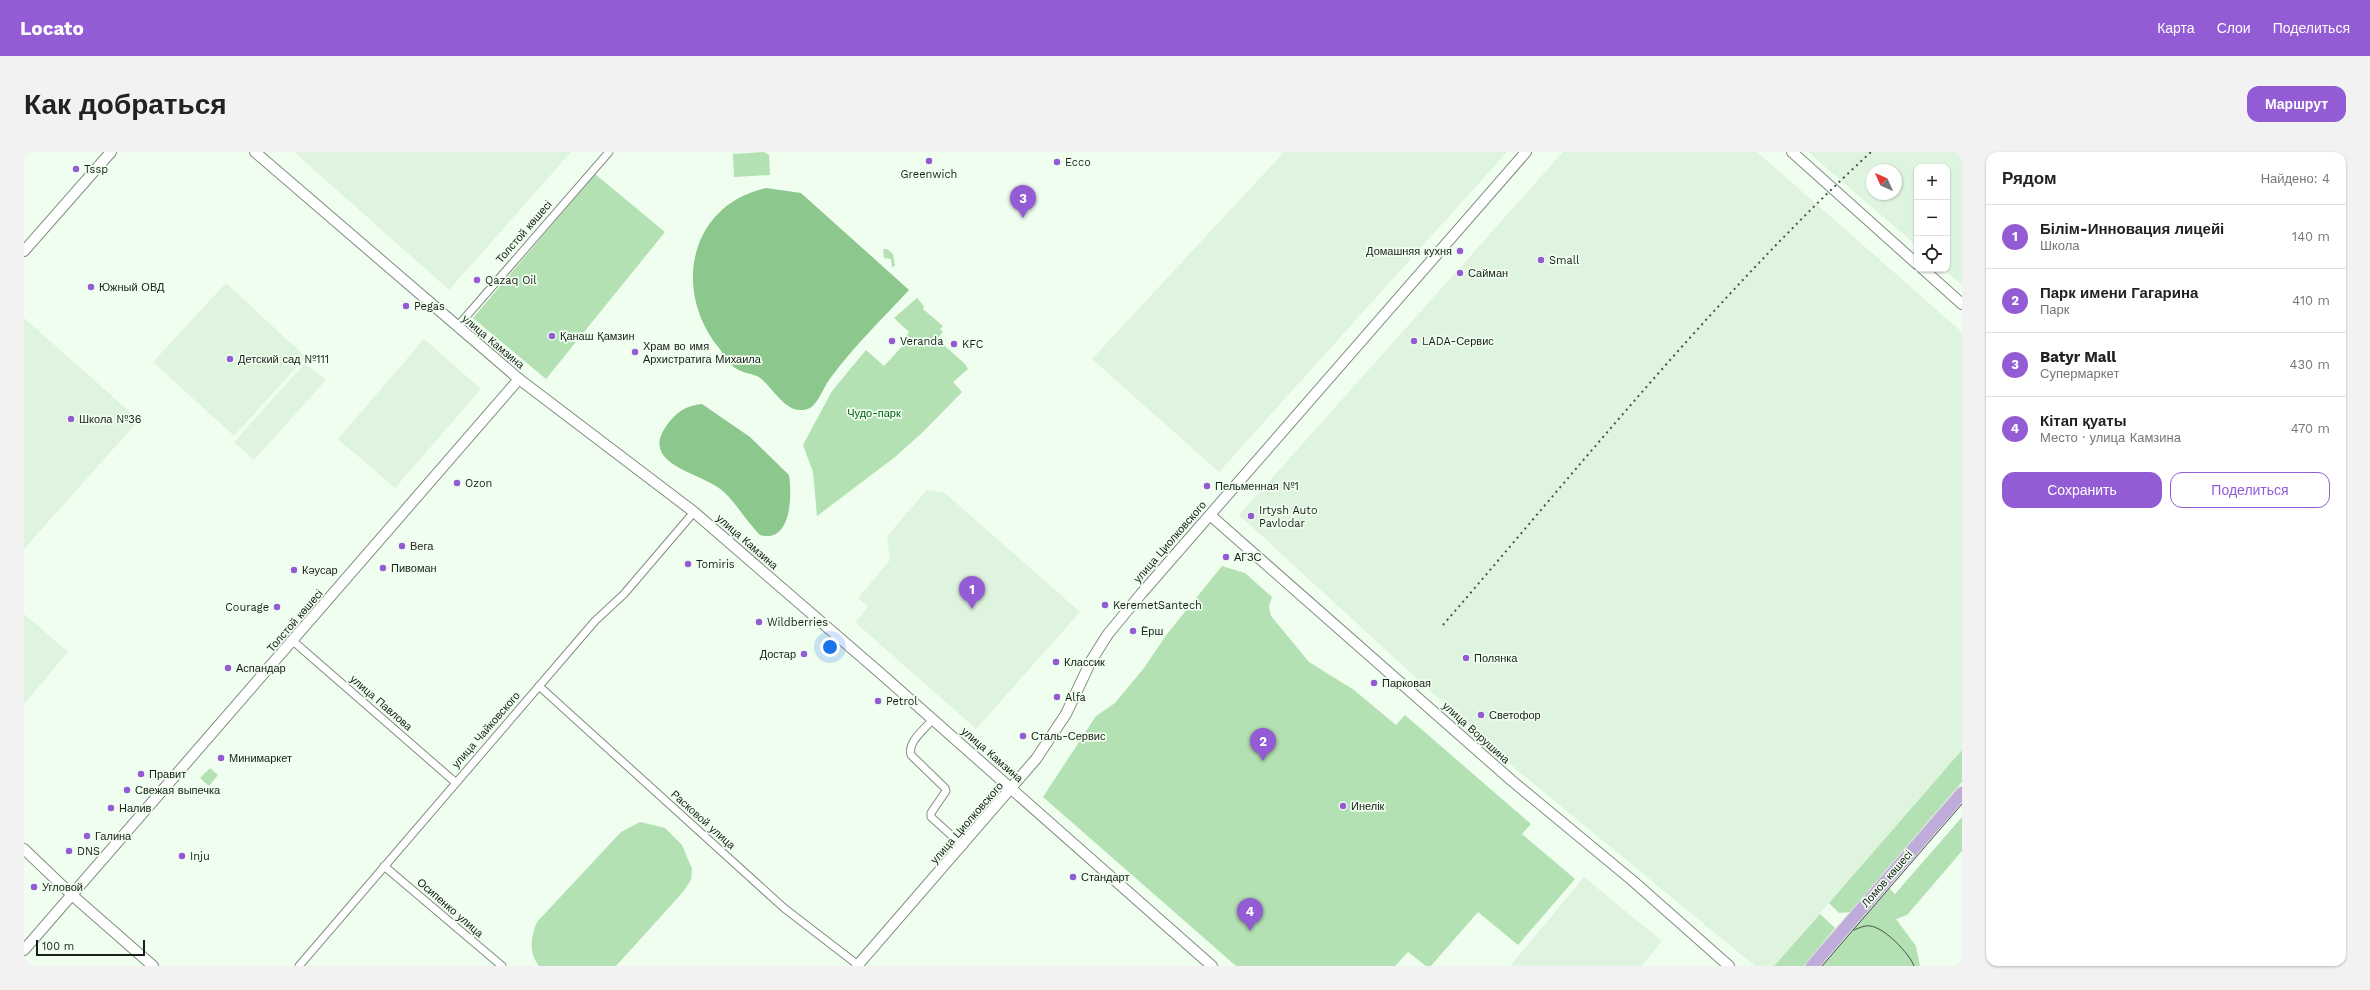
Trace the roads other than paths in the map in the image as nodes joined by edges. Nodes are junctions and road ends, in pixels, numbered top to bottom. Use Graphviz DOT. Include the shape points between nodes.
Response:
graph roads {
  1 [pos="111,152"];
  2 [pos="255,152"];
  3 [pos="609,152"];
  4 [pos="1526,152"];
  5 [pos="1792,152"];
  6 [pos="24,251"];
  7 [pos="1914,261"];
  8 [pos="1926,272"];
  9 [pos="1962,304"];
  10 [pos="457,328"];
  11 [pos="519,379"];
  12 [pos="694,512"];
  13 [pos="1210,515"];
  14 [pos="293,641"];
  15 [pos="539,686"];
  16 [pos="933,719"];
  17 [pos="455,782"];
  18 [pos="1012,789"];
  19 [pos="1962,793"];
  20 [pos="962,846"];
  21 [pos="24,849"];
  22 [pos="384,866"];
  23 [pos="72,896"];
  24 [pos="24,950"];
  25 [pos="153,966"];
  26 [pos="299,966"];
  27 [pos="502,966"];
  28 [pos="858,966"];
  29 [pos="1211,966"];
  30 [pos="1729,966"];
  31 [pos="1812,966"];
  1 -- 6 [label="street"];
  2 -- 10 [label="street, улица Камзина"];
  3 -- 10 [label="street, Толстой көшесі"];
  4 -- 13 [label="street, улица Циолковского"];
  5 -- 7 [label="street"];
  8 -- 9 [label="street"];
  10 -- 11 [label="street, улица Камзина"];
  11 -- 12 [label="street, улица Камзина"];
  11 -- 14 [label="street, Толстой көшесі"];
  12 -- 15 [label="street, улица Чайковского" via="624,594 595,621"];
  12 -- 16 [label="street, улица Камзина"];
  13 -- 18 [label="street, улица Циолковского" via="1108,634 1049,742"];
  13 -- 30 [label="street, улица Ворушина" via="1511,780 1621,871"];
  14 -- 17 [label="street, улица Павлова"];
  14 -- 23 [label="street, Толстой көшесі"];
  15 -- 17 [label="street, улица Чайковского"];
  15 -- 28 [label="street, Расковой улица" via="784,908"];
  16 -- 18 [label="street, улица Камзина"];
  16 -- 20 [label="street" via="911,744 909,750 911,755 946,788 931,817"];
  17 -- 22 [label="street, улица Чайковского"];
  18 -- 20 [label="street, улица Циолковского"];
  18 -- 29 [label="street, улица Камзина"];
  19 -- 31 [label="main road, Ломов көшесі"];
  20 -- 28 [label="street, улица Циолковского"];
  21 -- 23 [label="street"];
  22 -- 26 [label="street, улица Чайковского"];
  22 -- 27 [label="street, Осипенко улица"];
  23 -- 24 [label="street, Толстой көшесі"];
  23 -- 25 [label="street"];
}
